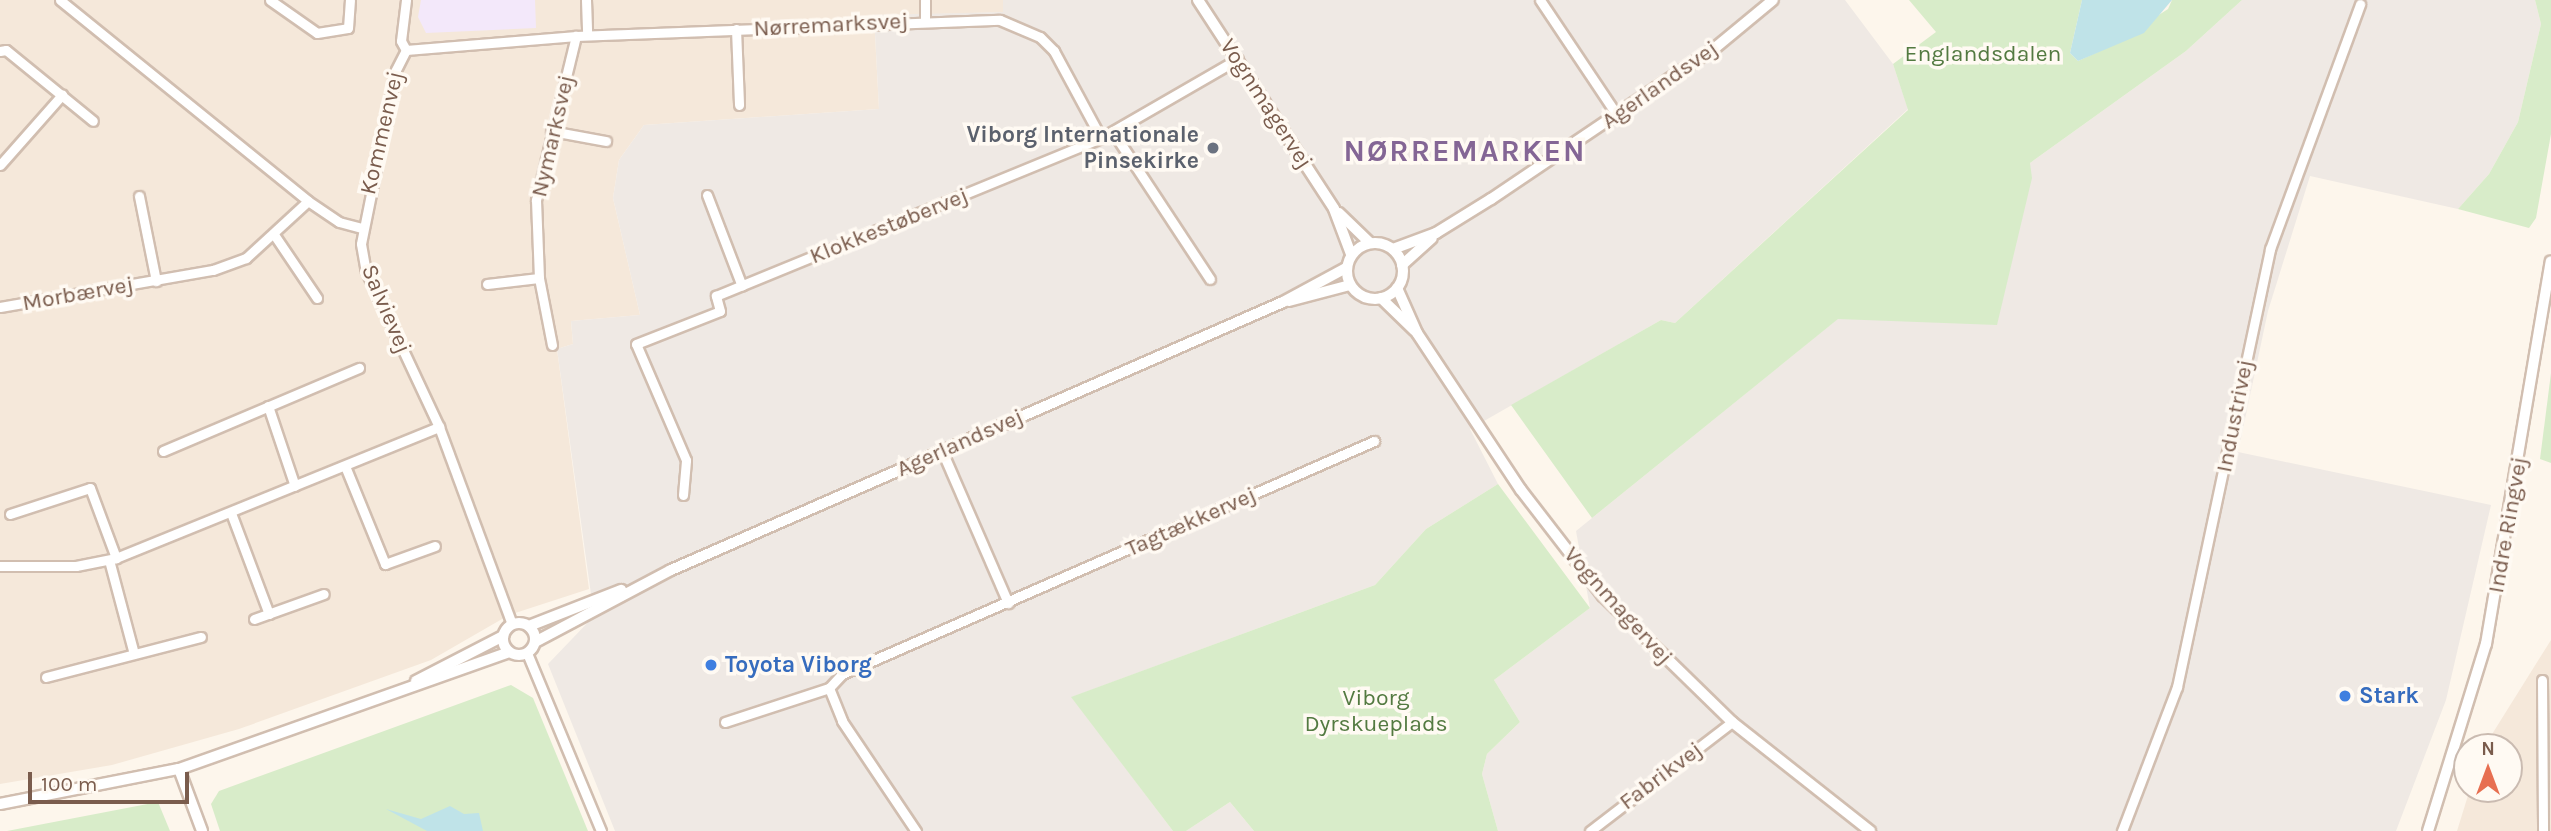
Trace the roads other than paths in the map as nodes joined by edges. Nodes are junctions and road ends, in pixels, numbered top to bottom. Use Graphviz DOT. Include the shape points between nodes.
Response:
graph roads {
  1 [pos="60,0"];
  2 [pos="270,0"];
  3 [pos="350,0"];
  4 [pos="406,0"];
  5 [pos="586,0"];
  6 [pos="925,0"];
  7 [pos="1198,0"];
  8 [pos="1540,0"];
  9 [pos="1773,0"];
  10 [pos="2360,4"];
  11 [pos="925,20"];
  12 [pos="736,29"];
  13 [pos="576,36"];
  14 [pos="587,36"];
  15 [pos="406,50"];
  16 [pos="0,51"];
  17 [pos="1238,59"];
  18 [pos="62,95"];
  19 [pos="739,105"];
  20 [pos="1617,115"];
  21 [pos="93,121"];
  22 [pos="551,131"];
  23 [pos="1113,132"];
  24 [pos="1101,138"];
  25 [pos="606,141"];
  26 [pos="0,165"];
  27 [pos="139,195"];
  28 [pos="707,195"];
  29 [pos="308,201"];
  30 [pos="1334,209"];
  31 [pos="361,228"];
  32 [pos="1436,233"];
  33 [pos="275,236"];
  34 [pos="1370,243"];
  35 [pos="1392,249"];
  36 [pos="1351,254"];
  37 [pos="2551,261"];
  38 [pos="1402,265"];
  39 [pos="1346,268"];
  40 [pos="539,278"];
  41 [pos="1210,279"];
  42 [pos="156,281"];
  43 [pos="487,284"];
  44 [pos="1350,285"];
  45 [pos="742,286"];
  46 [pos="1397,288"];
  47 [pos="317,298"];
  48 [pos="1381,298"];
  49 [pos="1283,302"];
  50 [pos="0,307"];
  51 [pos="1417,333"];
  52 [pos="552,345"];
  53 [pos="359,368"];
  54 [pos="268,406"];
  55 [pos="439,427"];
  56 [pos="1374,441"];
  57 [pos="163,451"];
  58 [pos="942,451"];
  59 [pos="345,466"];
  60 [pos="295,486"];
  61 [pos="682,495"];
  62 [pos="231,513"];
  63 [pos="10,514"];
  64 [pos="435,546"];
  65 [pos="113,559"];
  66 [pos="0,566"];
  67 [pos="638,585"];
  68 [pos="324,594"];
  69 [pos="1009,603"];
  70 [pos="269,614"];
  71 [pos="254,619"];
  72 [pos="512,624"];
  73 [pos="529,626"];
  74 [pos="502,636"];
  75 [pos="201,637"];
  76 [pos="535,642"];
  77 [pos="509,652"];
  78 [pos="527,653"];
  79 [pos="134,654"];
  80 [pos="46,677"];
  81 [pos="2542,680"];
  82 [pos="829,688"];
  83 [pos="401,689"];
  84 [pos="2546,701"];
  85 [pos="725,722"];
  86 [pos="1732,722"];
  87 [pos="179,769"];
  88 [pos="2443,783"];
  89 [pos="0,804"];
  90 [pos="202,831"];
  91 [pos="601,831"];
  92 [pos="916,831"];
  93 [pos="1590,831"];
  94 [pos="1870,831"];
  95 [pos="2123,831"];
  96 [pos="2421,831"];
  97 [pos="2428,831"];
  98 [pos="2543,831"];
  1 -- 29 [label="street"];
  2 -- 3 [label="street" via="317,33 348,28"];
  4 -- 15 [label="street, Kommenvej" via="401,41"];
  5 -- 14 [label="street"];
  6 -- 11 [label="street, Nørremarksvej"];
  7 -- 17 [label="street, Vognmagervej"];
  8 -- 20 [label="street"];
  9 -- 20 [label="street, Agerlandsvej"];
  10 -- 95 [label="street, Industrivej" via="2270,249 2176,687"];
  11 -- 12 [label="street, Nørremarksvej"];
  11 -- 24 [label="street, Nørremarksvej" via="1000,20 1040,37"];
  12 -- 14 [label="street, Nørremarksvej"];
  12 -- 19 [label="street, Nørremarksvej"];
  13 -- 14 [label="street, Nørremarksvej"];
  13 -- 15 [label="street, Nørremarksvej"];
  13 -- 22 [label="street, Nymarksvej"];
  15 -- 31 [label="street, Kommenvej" via="396,70"];
  16 -- 18 [label="street" via="6,50"];
  17 -- 23 [label="street, Klokkestøbervej"];
  17 -- 30 [label="street, Vognmagervej"];
  18 -- 21 [label="street"];
  18 -- 26 [label="street"];
  20 -- 32 [label="street, Agerlandsvej"];
  22 -- 25 [label="street"];
  22 -- 40 [label="street, Nymarksvej" via="537,200"];
  23 -- 24 [label="street, Klokkestøbervej"];
  23 -- 41 [label="street"];
  24 -- 45 [label="street, Klokkestøbervej"];
  27 -- 42 [label="street, Morbærvej"];
  28 -- 45 [label="street"];
  29 -- 31 [label="street" via="339,222"];
  29 -- 33 [label="street, Morbærvej"];
  30 -- 34 [label="street, Vognmagervej"];
  30 -- 36 [label="street, Vognmagervej"];
  31 -- 55 [label="street, Salvievej" via="366,271"];
  32 -- 35 [label="street, Agerlandsvej"];
  32 -- 38 [label="street, Agerlandsvej"];
  33 -- 42 [label="street, Morbærvej" via="246,258"];
  33 -- 47 [label="street"];
  34 -- 35 [label="street"];
  34 -- 36 [label="street"];
  35 -- 38 [label="street"];
  36 -- 39 [label="street"];
  37 -- 88 [label="street, Indre Ringvej" via="2488,633"];
  38 -- 46 [label="street"];
  39 -- 44 [label="street"];
  39 -- 49 [label="street, Agerlandsvej"];
  40 -- 43 [label="street"];
  40 -- 52 [label="street, Nymarksvej"];
  42 -- 50 [label="street, Morbærvej"];
  44 -- 48 [label="street" via="1364,297"];
  44 -- 49 [label="street, Agerlandsvej"];
  45 -- 61 [label="street, Klokkestøbervej" via="716,296 720,311 636,344 686,460"];
  46 -- 48 [label="street"];
  46 -- 51 [label="street, Vognmagervej"];
  48 -- 51 [label="street, Vognmagervej"];
  49 -- 58 [label="street, Agerlandsvej"];
  51 -- 86 [label="street, Vognmagervej" via="1521,490 1603,596"];
  53 -- 54 [label="street"];
  54 -- 57 [label="street"];
  54 -- 60 [label="street"];
  55 -- 59 [label="street"];
  55 -- 72 [label="street, Salvievej"];
  56 -- 69 [label="street, Tagtækkervej"];
  58 -- 67 [label="street, Agerlandsvej"];
  58 -- 69 [label="street"];
  59 -- 60 [label="street"];
  59 -- 64 [label="street" via="385,564"];
  60 -- 62 [label="street"];
  62 -- 65 [label="street"];
  62 -- 70 [label="street"];
  63 -- 65 [label="street" via="90,488"];
  65 -- 66 [label="street" via="55,567"];
  65 -- 79 [label="street"];
  67 -- 73 [label="street, Agerlandsvej"];
  67 -- 76 [label="street, Agerlandsvej"];
  68 -- 70 [label="street"];
  69 -- 82 [label="street, Tagtækkervej" via="842,674"];
  70 -- 71 [label="street"];
  72 -- 73 [label="street"];
  72 -- 74 [label="street"];
  73 -- 76 [label="street"];
  74 -- 77 [label="street"];
  74 -- 83 [label="street"];
  75 -- 79 [label="street"];
  76 -- 78 [label="street"];
  77 -- 78 [label="street"];
  77 -- 83 [label="street"];
  78 -- 91 [label="street"];
  79 -- 80 [label="street"];
  81 -- 84 [label="street"];
  82 -- 85 [label="street, Tagtækkervej"];
  82 -- 92 [label="street" via="842,721"];
  83 -- 87 [label="street"];
  84 -- 98 [label="street"];
  86 -- 93 [label="street, Fabrikvej"];
  86 -- 94 [label="street, Vognmagervej"];
  87 -- 89 [label="street"];
  87 -- 90 [label="street"];
  88 -- 96 [label="street, Indre Ringvej"];
  88 -- 97 [label="street, Indre Ringvej"];
}
